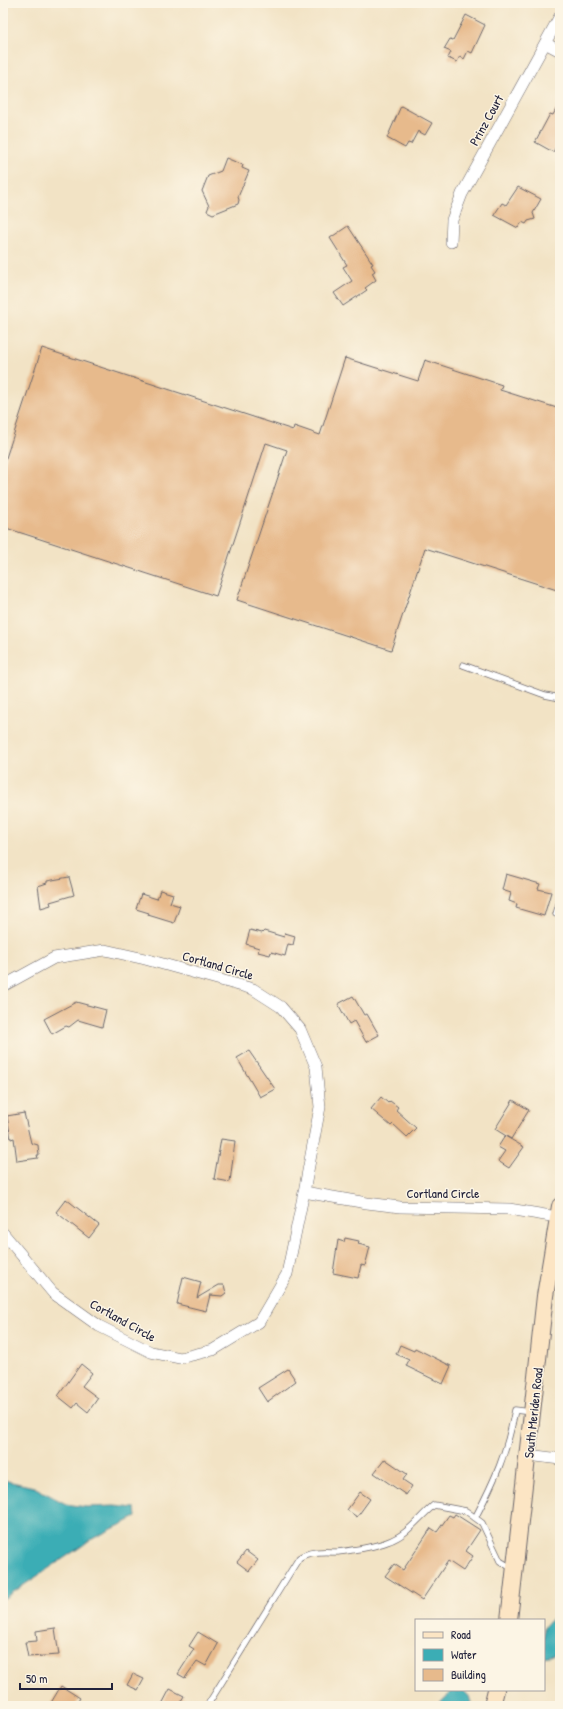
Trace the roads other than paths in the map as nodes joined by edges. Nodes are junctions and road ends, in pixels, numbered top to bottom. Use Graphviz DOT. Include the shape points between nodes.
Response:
graph roads {
  1 [pos="560,16"];
  2 [pos="545,43"];
  3 [pos="560,51"];
  4 [pos="451,242"];
  5 [pos="463,665"];
  6 [pos="560,698"];
  7 [pos="560,901"];
  8 [pos="556,914"];
  9 [pos="3,986"];
  10 [pos="304,1192"];
  11 [pos="559,1212"];
  12 [pos="3,1233"];
  13 [pos="533,1412"];
  14 [pos="528,1456"];
  15 [pos="560,1459"];
  16 [pos="475,1518"];
  17 [pos="515,1570"];
  18 [pos="509,1619"];
  19 [pos="496,1691"];
  20 [pos="207,1706"];
  21 [pos="492,1706"];
  1 -- 2 [label="street, Prinz Court"];
  2 -- 3 [label="street"];
  2 -- 4 [label="street, Prinz Court" via="462,194 452,220"];
  5 -- 6 [label="lane"];
  7 -- 8 [label="lane"];
  9 -- 10 [label="street, Cortland Circle" via="54,958 105,950 253,989 281,1007 300,1029 316,1067 320,1107"];
  10 -- 11 [label="street, Cortland Circle" via="400,1207 509,1208"];
  10 -- 12 [label="street, Cortland Circle" via="287,1274 259,1322 213,1350 180,1358 151,1352 99,1326 53,1293"];
  11 -- 13 [label="main road, South Meriden Road" via="545,1296"];
  13 -- 14 [label="main road, South Meriden Road"];
  13 -- 16 [label="lane" via="515,1410 510,1440 500,1469"];
  14 -- 15 [label="street"];
  14 -- 17 [label="main road, South Meriden Road"];
  16 -- 17 [label="lane" via="488,1532 500,1561"];
  16 -- 20 [label="lane" via="466,1510 434,1505 407,1532 388,1542 339,1552 316,1552 299,1558"];
  17 -- 18 [label="main road, South Meriden Road"];
  19 -- 21 [label="main road"];
}
